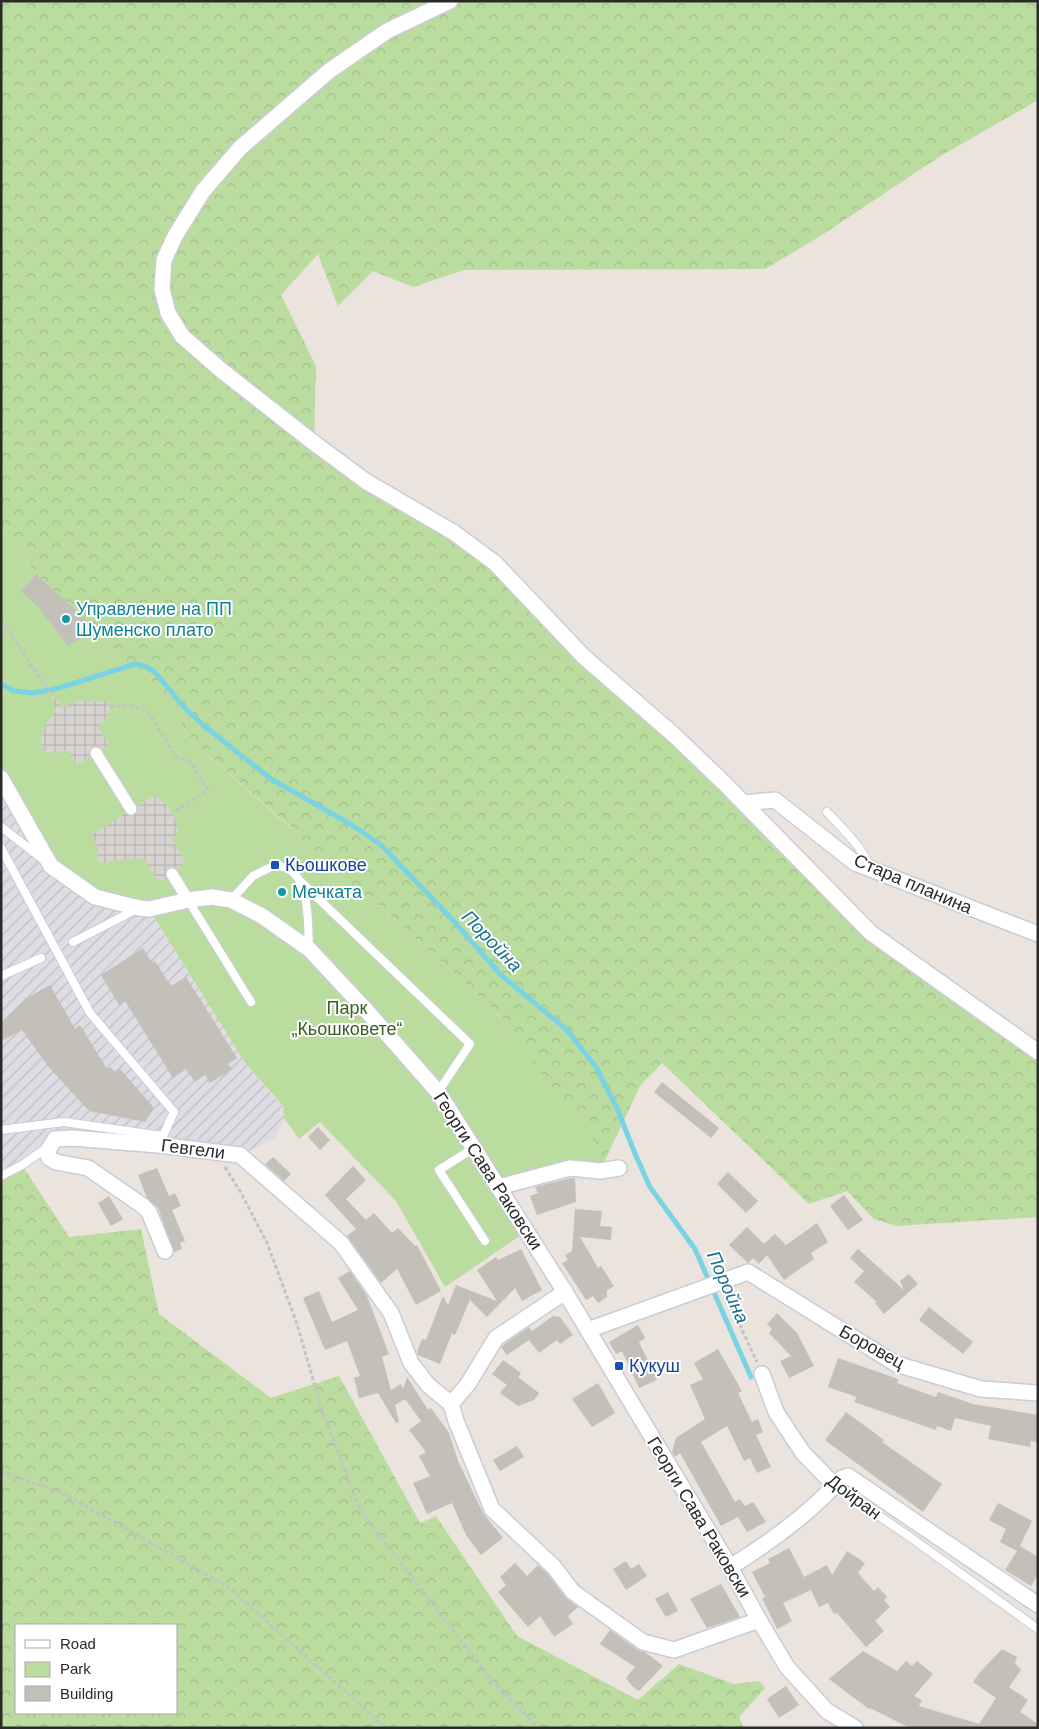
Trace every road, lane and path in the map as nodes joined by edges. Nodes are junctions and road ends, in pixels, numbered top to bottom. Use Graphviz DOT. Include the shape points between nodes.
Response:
graph roads {
  1 [pos="450,1"];
  2 [pos="1,620"];
  3 [pos="51,694"];
  4 [pos="110,707"];
  5 [pos="96,753"];
  6 [pos="1,778"];
  7 [pos="744,803"];
  8 [pos="131,809"];
  9 [pos="827,812"];
  10 [pos="172,813"];
  11 [pos="1,827"];
  12 [pos="1,848"];
  13 [pos="51,866"];
  14 [pos="872,870"];
  15 [pos="172,874"];
  16 [pos="300,881"];
  17 [pos="188,900"];
  18 [pos="231,900"];
  19 [pos="139,908"];
  20 [pos="1038,934"];
  21 [pos="73,942"];
  22 [pos="310,949"];
  23 [pos="41,958"];
  24 [pos="1,976"];
  25 [pos="251,1002"];
  26 [pos="1031,1041"];
  27 [pos="1038,1052"];
  28 [pos="438,1092"];
  29 [pos="1,1130"];
  30 [pos="51,1144"];
  31 [pos="474,1148"];
  32 [pos="215,1152"];
  33 [pos="619,1168"];
  34 [pos="1,1176"];
  35 [pos="499,1187"];
  36 [pos="485,1241"];
  37 [pos="165,1251"];
  38 [pos="720,1283"];
  39 [pos="565,1292"];
  40 [pos="588,1330"];
  41 [pos="762,1374"];
  42 [pos="1038,1394"];
  43 [pos="451,1404"];
  44 [pos="1,1472"];
  45 [pos="835,1486"];
  46 [pos="730,1567"];
  47 [pos="1038,1606"];
  48 [pos="759,1620"];
  49 [pos="1038,1629"];
  50 [pos="386,1728"];
  51 [pos="539,1728"];
  52 [pos="855,1728"];
  1 -- 7 [label="street" via="380,36 330,72 240,148 203,191 164,260 162,289 168,313 182,336 314,444 367,482 453,532 495,563 584,657 674,735"];
  2 -- 3 [label="path"];
  4 -- 10 [label="path" via="128,705 147,711 176,756 191,762 206,784 208,790"];
  5 -- 8 [label="street"];
  6 -- 13 [label="street, Георги Сава Раковски"];
  7 -- 14 [label="street, Стара планина" via="775,800 855,864"];
  7 -- 26 [label="street" via="871,933"];
  9 -- 14 [label="lane" via="852,838"];
  11 -- 13 [label="lane"];
  12 -- 29 [label="lane" via="90,1013 174,1112 163,1136 64,1122"];
  13 -- 19 [label="street, Георги Сава Раковски" via="95,898"];
  14 -- 20 [label="street, Стара планина"];
  15 -- 17 [label="street"];
  16 -- 18 [label="lane" via="290,870 275,865 253,876"];
  16 -- 22 [label="lane" via="305,895"];
  16 -- 28 [label="lane" via="470,1044"];
  17 -- 18 [label="street, Георги Сава Раковски" via="212,897"];
  17 -- 19 [label="street, Георги Сава Раковски" via="149,909"];
  17 -- 25 [label="lane"];
  18 -- 22 [label="street, Георги Сава Раковски" via="262,916"];
  19 -- 21 [label="lane"];
  22 -- 28 [label="street, Георги Сава Раковски"];
  23 -- 24 [label="lane"];
  26 -- 27 [label="street"];
  28 -- 31 [label="street, Георги Сава Раковски"];
  30 -- 32 [label="street, Гевгели" via="55,1139 71,1138"];
  30 -- 34 [label="lane"];
  30 -- 37 [label="street" via="47,1152 49,1158 88,1168 143,1206 149,1212"];
  31 -- 35 [label="street, Георги Сава Раковски"];
  31 -- 36 [label="lane" via="439,1170"];
  32 -- 43 [label="street, Гевгели" via="240,1155 341,1242 391,1313 411,1363 428,1386"];
  32 -- 51 [label="path" via="240,1191 267,1244 297,1324 321,1407 360,1510 492,1681"];
  33 -- 35 [label="street" via="600,1171 570,1168"];
  35 -- 39 [label="street, Георги Сава Раковски"];
  38 -- 40 [label="street"];
  38 -- 41 [label="path"];
  38 -- 42 [label="street, Боровец" via="748,1272 896,1364 981,1389"];
  39 -- 40 [label="street, Георги Сава Раковски"];
  39 -- 43 [label="street" via="496,1338 468,1384"];
  40 -- 46 [label="street, Георги Сава Раковски"];
  41 -- 45 [label="street, Дойран" via="776,1412 803,1453"];
  43 -- 48 [label="street" via="492,1509 554,1566 573,1592 643,1642 674,1650"];
  44 -- 50 [label="path" via="61,1492 227,1586"];
  45 -- 46 [label="street" via="786,1530"];
  45 -- 47 [label="street, Дойран" via="842,1478 853,1478"];
  45 -- 49 [label="lane, Дойран"];
  46 -- 48 [label="street, Георги Сава Раковски"];
  48 -- 52 [label="street, Георги Сава Раковски" via="787,1666 827,1711"];
}
